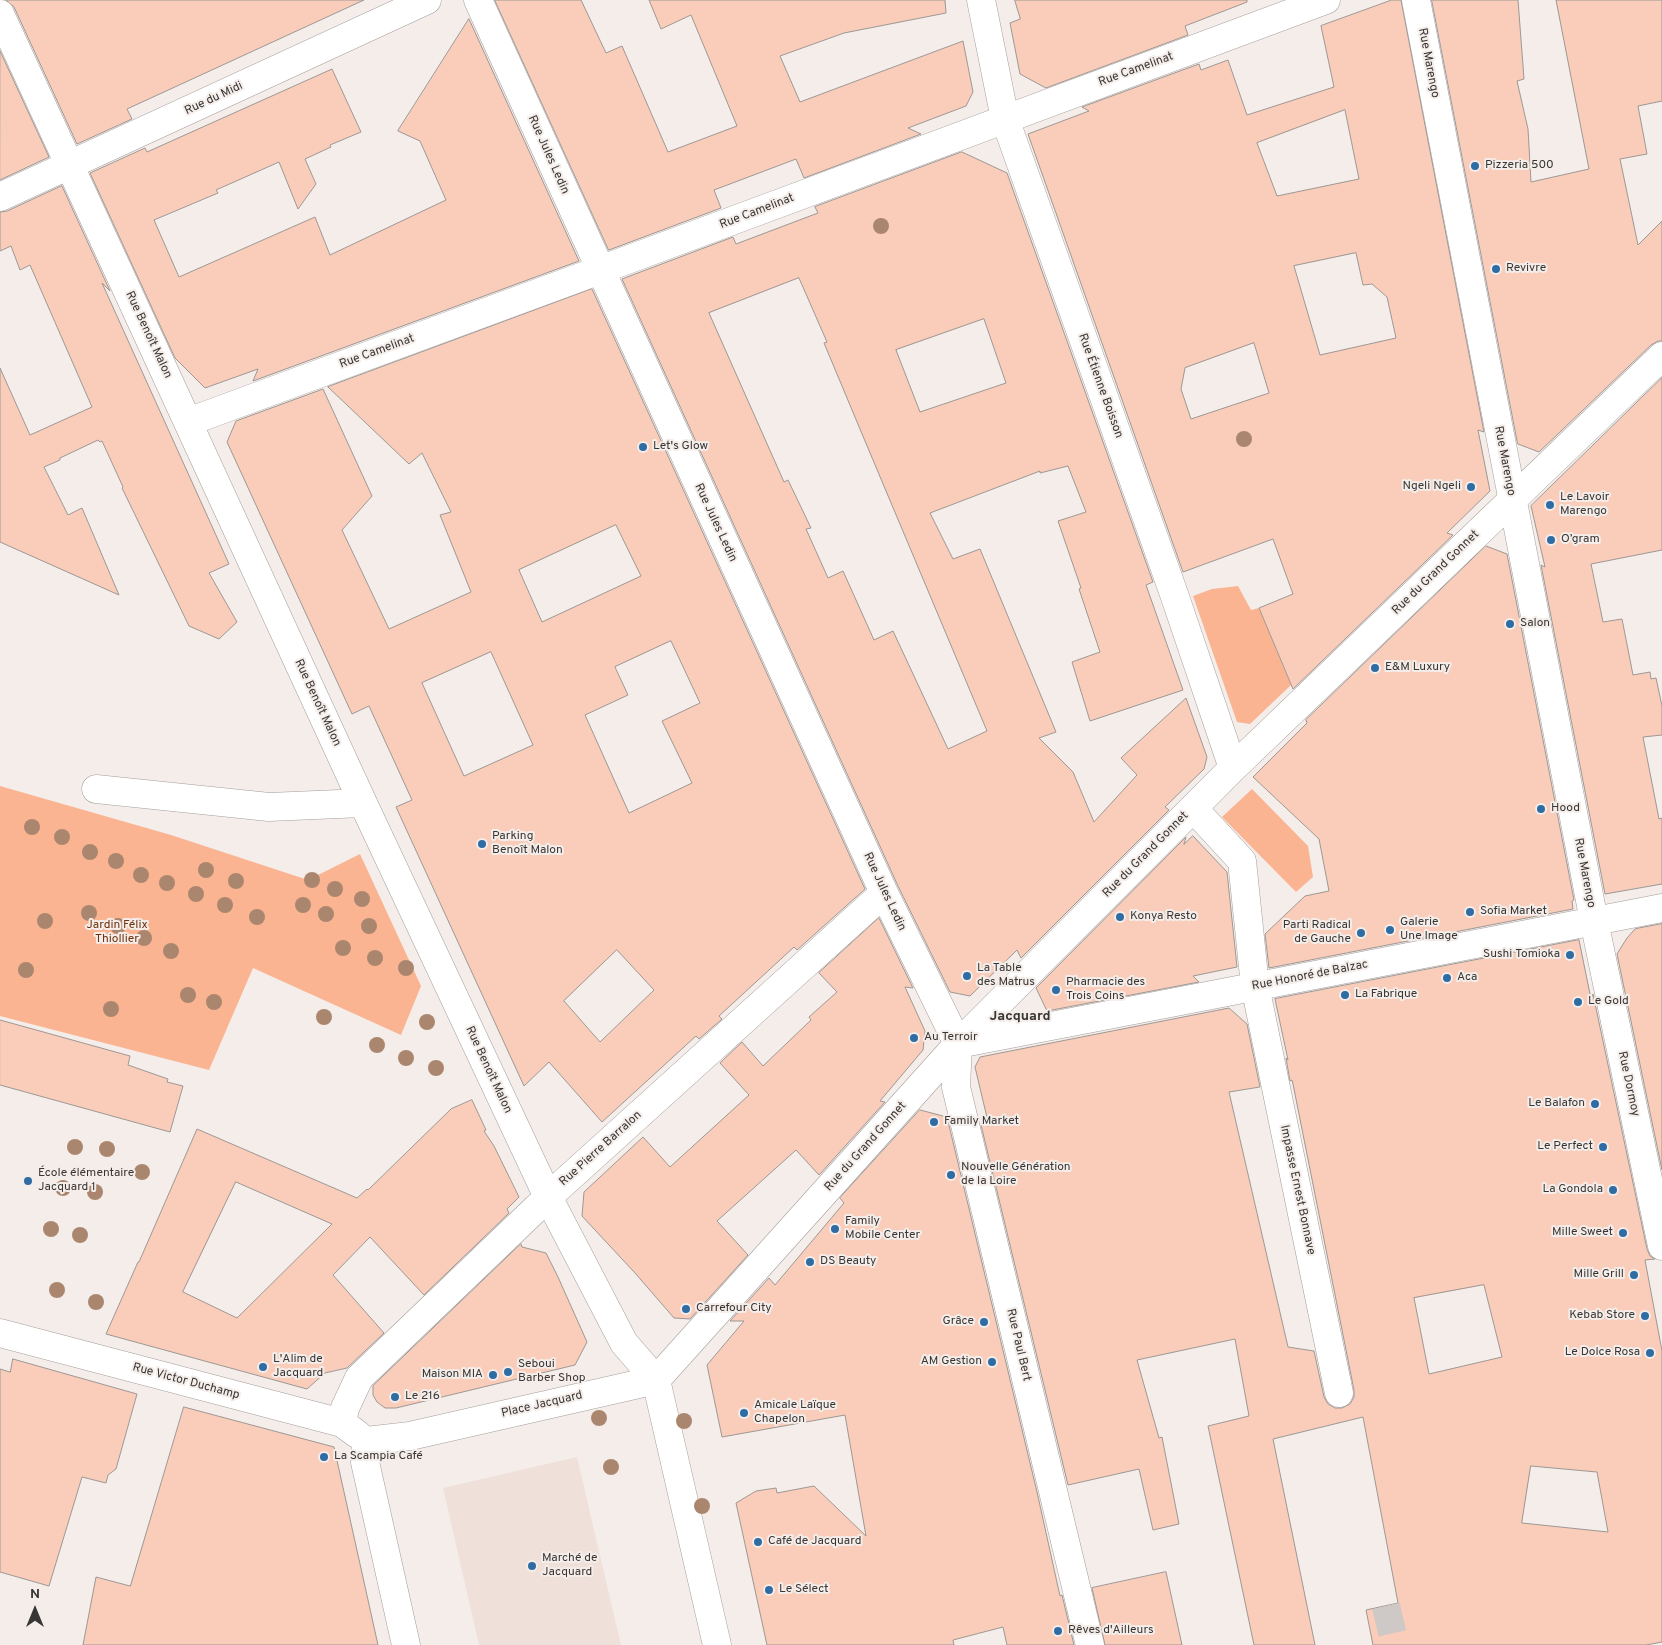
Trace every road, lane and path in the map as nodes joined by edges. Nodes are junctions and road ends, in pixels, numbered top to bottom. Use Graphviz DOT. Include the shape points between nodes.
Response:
graph roads {
  1 [pos="427,0"];
  2 [pos="478,0"];
  3 [pos="981,0"];
  4 [pos="1326,0"];
  5 [pos="1416,0"];
  6 [pos="0,14"];
  7 [pos="1005,119"];
  8 [pos="70,165"];
  9 [pos="0,197"];
  10 [pos="600,270"];
  11 [pos="1662,356"];
  12 [pos="188,422"];
  13 [pos="1512,500"];
  14 [pos="1233,768"];
  15 [pos="96,789"];
  16 [pos="363,803"];
  17 [pos="1193,808"];
  18 [pos="884,893"];
  19 [pos="1662,908"];
  20 [pos="1594,921"];
  21 [pos="1256,986"];
  22 [pos="958,1044"];
  23 [pos="548,1197"];
  24 [pos="1662,1246"];
  25 [pos="0,1332"];
  26 [pos="656,1380"];
  27 [pos="1339,1393"];
  28 [pos="342,1423"];
  29 [pos="366,1441"];
  30 [pos="406,1645"];
  31 [pos="717,1645"];
  32 [pos="1090,1645"];
  1 -- 8 [label="street, Rue du Midi"];
  2 -- 10 [label="street, Rue Jules Ledin"];
  3 -- 7 [label="street, Rue Étienne Boisson"];
  4 -- 7 [label="street, Rue Camelinat"];
  5 -- 13 [label="street, Rue Marengo"];
  6 -- 8 [label="street, Rue Benoît Malon"];
  7 -- 10 [label="street, Rue Camelinat"];
  7 -- 14 [label="street, Rue Étienne Boisson"];
  8 -- 9 [label="street, Rue du Midi"];
  8 -- 12 [label="street, Rue Benoît Malon"];
  10 -- 12 [label="street, Rue Camelinat"];
  10 -- 18 [label="street, Rue Jules Ledin"];
  11 -- 13 [label="street, Rue du Grand Gonnet"];
  12 -- 16 [label="street, Rue Benoît Malon"];
  13 -- 14 [label="street, Rue du Grand Gonnet"];
  13 -- 20 [label="street, Rue Marengo"];
  14 -- 17 [label="street, Rue du Grand Gonnet"];
  15 -- 16 [label="street" via="269,807"];
  16 -- 23 [label="street, Rue Benoît Malon"];
  17 -- 21 [label="street, Impasse Ernest Bonnave" via="1242,861"];
  17 -- 22 [label="street, Rue du Grand Gonnet"];
  18 -- 22 [label="street, Rue Jules Ledin"];
  18 -- 23 [label="street, Rue Pierre Barralon"];
  19 -- 20 [label="street, Rue Honoré de Balzac"];
  20 -- 21 [label="street, Rue Honoré de Balzac"];
  20 -- 24 [label="street, Rue Dormoy"];
  21 -- 22 [label="street, Rue Honoré de Balzac"];
  21 -- 27 [label="street, Impasse Ernest Bonnave"];
  22 -- 26 [label="street, Rue du Grand Gonnet"];
  22 -- 32 [label="street, Rue Paul Bert" via="956,1087"];
  23 -- 26 [label="street, Rue Benoît Malon" via="624,1343"];
  23 -- 28 [label="street, Rue Pierre Barralon" via="358,1378"];
  25 -- 28 [label="street, Rue Victor Duchamp"];
  26 -- 29 [label="street, Place Jacquard" via="410,1436"];
  26 -- 31 [label="street"];
  28 -- 29 [label="street, Rue Victor Duchamp"];
  29 -- 30 [label="street" via="365,1462"];
}
